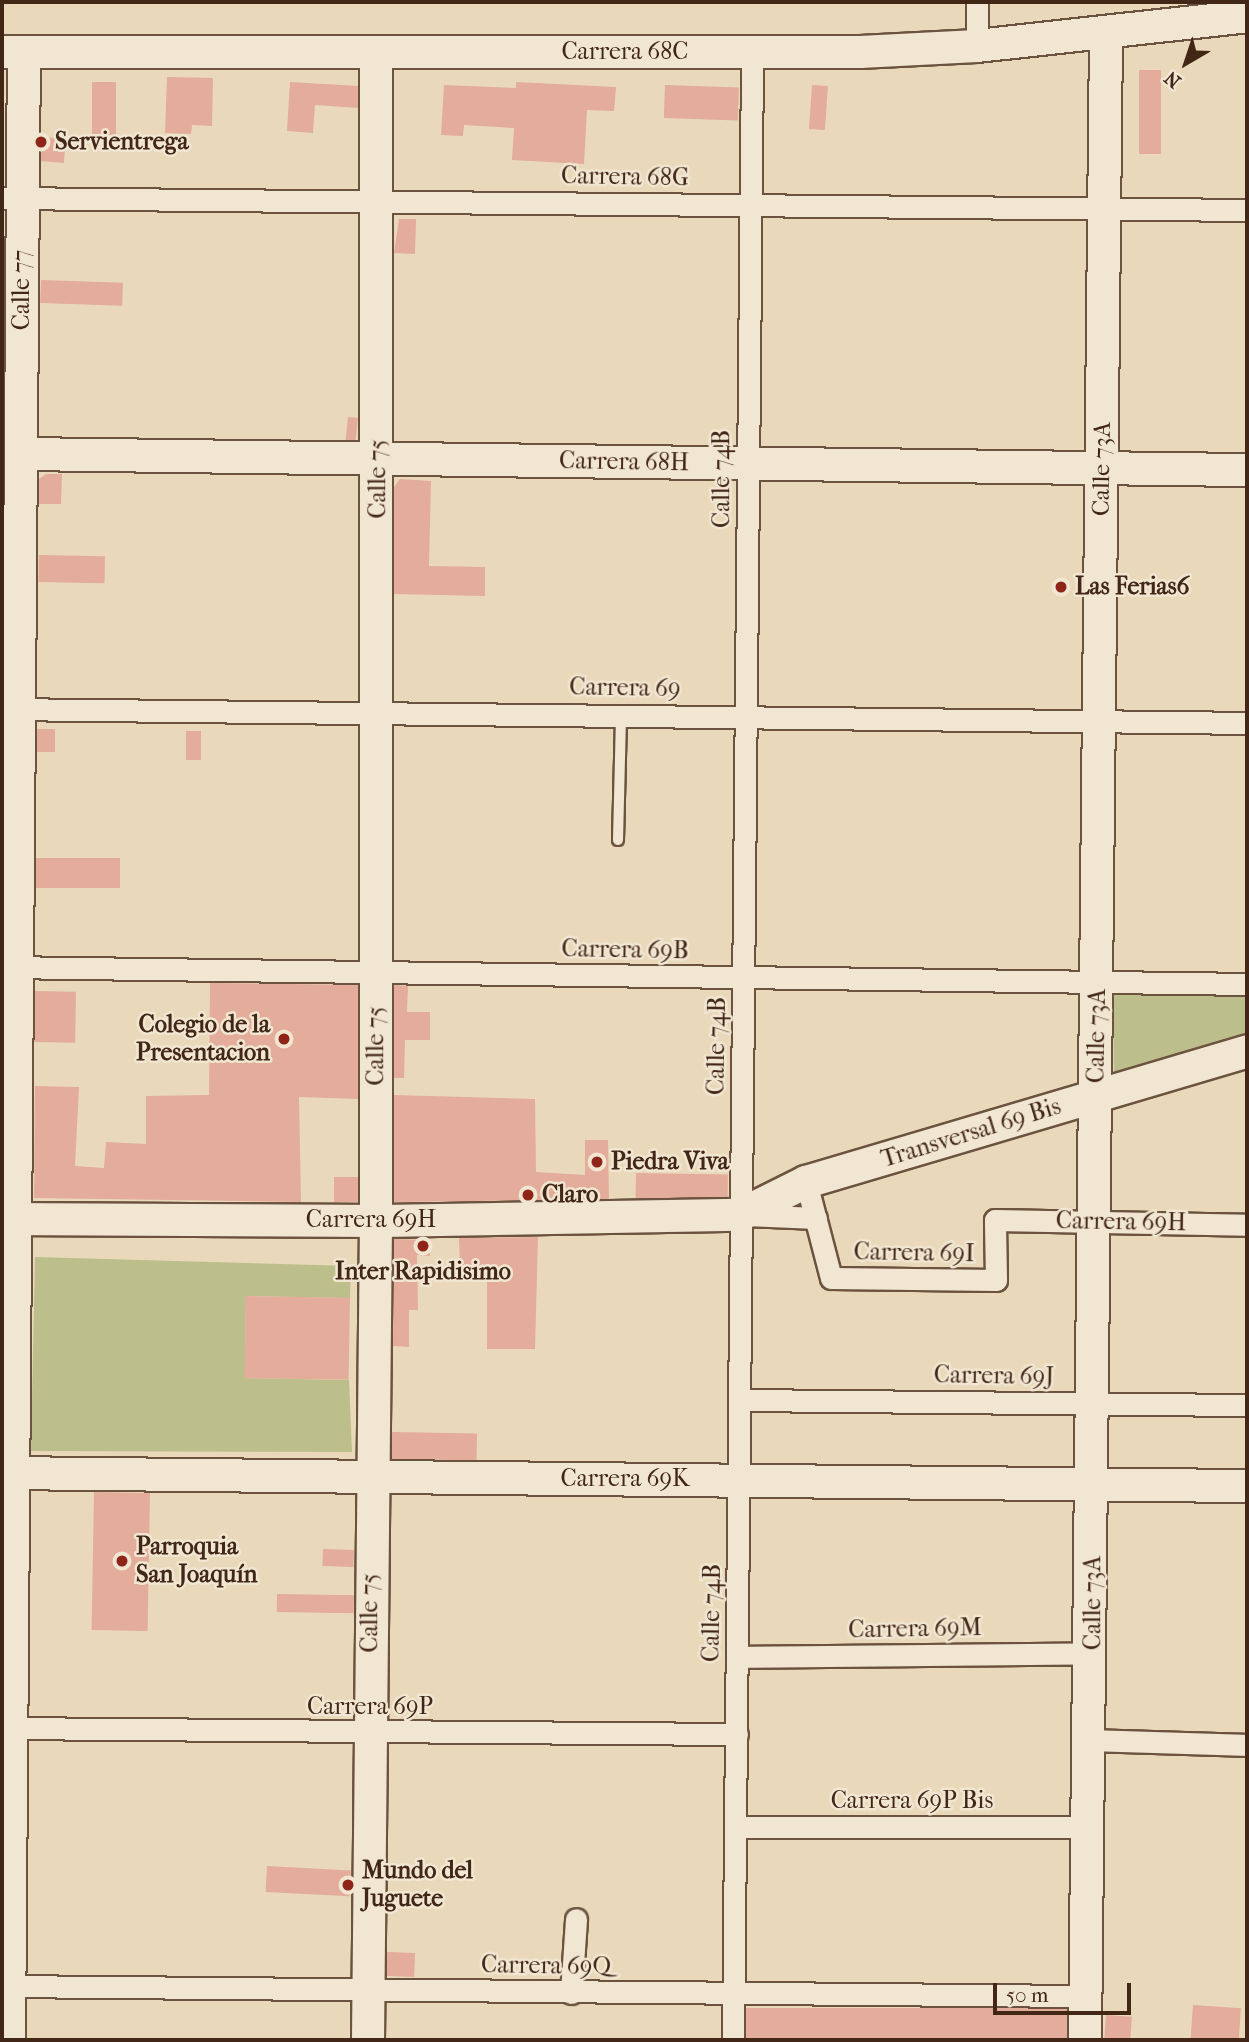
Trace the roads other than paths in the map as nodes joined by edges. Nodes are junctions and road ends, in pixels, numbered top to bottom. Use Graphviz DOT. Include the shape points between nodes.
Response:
graph roads {
  1 [pos="977,2"];
  2 [pos="1247,16"];
  3 [pos="1106,32"];
  4 [pos="977,47"];
  5 [pos="13,52"];
  6 [pos="376,52"];
  7 [pos="752,52"];
  8 [pos="12,198"];
  9 [pos="377,201"];
  10 [pos="750,205"];
  11 [pos="1104,208"];
  12 [pos="1247,209"];
  13 [pos="11,453"];
  14 [pos="378,458"];
  15 [pos="749,463"];
  16 [pos="1102,468"];
  17 [pos="1247,470"];
  18 [pos="10,709"];
  19 [pos="377,712"];
  20 [pos="621,714"];
  21 [pos="747,715"];
  22 [pos="1100,720"];
  23 [pos="1247,723"];
  24 [pos="618,840"];
  25 [pos="9,968"];
  26 [pos="376,972"];
  27 [pos="745,978"];
  28 [pos="1097,982"];
  29 [pos="1247,984"];
  30 [pos="1247,1051"];
  31 [pos="1096,1096"];
  32 [pos="806,1182"];
  33 [pos="740,1215"];
  34 [pos="816,1218"];
  35 [pos="9,1219"];
  36 [pos="376,1221"];
  37 [pos="1095,1222"];
  38 [pos="1247,1225"];
  39 [pos="996,1280"];
  40 [pos="741,1400"];
  41 [pos="1093,1403"];
  42 [pos="1247,1405"];
  43 [pos="8,1473"];
  44 [pos="371,1479"];
  45 [pos="740,1479"];
  46 [pos="1093,1481"];
  47 [pos="1247,1486"];
  48 [pos="1093,1653"];
  49 [pos="738,1657"];
  50 [pos="6,1729"];
  51 [pos="370,1733"];
  52 [pos="737,1734"];
  53 [pos="1091,1740"];
  54 [pos="1247,1745"];
  55 [pos="736,1827"];
  56 [pos="1088,1827"];
  57 [pos="576,1919"];
  58 [pos="6,1986"];
  59 [pos="369,1990"];
  60 [pos="570,1993"];
  61 [pos="734,1995"];
  62 [pos="1089,1996"];
  63 [pos="9,2040"];
  64 [pos="368,2040"];
  65 [pos="733,2040"];
  66 [pos="1085,2040"];
  1 -- 4 [label="street"];
  2 -- 3 [label="street, Carrera 68C"];
  3 -- 4 [label="street, Carrera 68C"];
  3 -- 11 [label="street, Calle 73A"];
  4 -- 7 [label="street, Carrera 68C"];
  5 -- 6 [label="street, Carrera 68C"];
  5 -- 8 [label="street, Calle 77"];
  6 -- 7 [label="street, Carrera 68C"];
  6 -- 9 [label="street, Calle 75"];
  7 -- 10 [label="street, Calle 74B"];
  8 -- 9 [label="street, Carrera 68G"];
  8 -- 13 [label="street, Calle 77"];
  9 -- 10 [label="street, Carrera 68G"];
  9 -- 14 [label="street, Calle 75"];
  10 -- 11 [label="street, Carrera 68G"];
  10 -- 15 [label="street, Calle 74B"];
  11 -- 12 [label="street, Carrera 68G"];
  11 -- 16 [label="street, Calle 73A"];
  13 -- 14 [label="street, Carrera 68H"];
  13 -- 18 [label="street, Calle 77"];
  14 -- 15 [label="street, Carrera 68H"];
  14 -- 19 [label="street, Calle 75"];
  15 -- 16 [label="street, Carrera 68H"];
  15 -- 21 [label="street, Calle 74B"];
  16 -- 17 [label="street, Carrera 68H"];
  16 -- 22 [label="street, Calle 73A"];
  18 -- 19 [label="street, Carrera 69"];
  18 -- 25 [label="street, Calle 77"];
  19 -- 20 [label="street, Carrera 69"];
  19 -- 26 [label="street, Calle 75"];
  20 -- 21 [label="street, Carrera 69"];
  20 -- 24 [label="lane"];
  21 -- 22 [label="street, Carrera 69"];
  21 -- 27 [label="street, Calle 74B"];
  22 -- 23 [label="street, Carrera 69"];
  22 -- 28 [label="street, Calle 73A"];
  25 -- 26 [label="street, Carrera 69B"];
  25 -- 35 [label="street, Calle 77"];
  26 -- 27 [label="street, Carrera 69B"];
  26 -- 36 [label="street, Calle 75"];
  27 -- 28 [label="street, Carrera 69B"];
  27 -- 33 [label="street, Calle 74B"];
  28 -- 29 [label="street, Carrera 69B"];
  28 -- 31 [label="street, Calle 73A"];
  30 -- 31 [label="street, Transversal 69 Bis"];
  31 -- 32 [label="street, Transversal 69 Bis"];
  31 -- 37 [label="street, Calle 73A"];
  32 -- 33 [label="street, Transversal 69 Bis"];
  32 -- 34 [label="street"];
  33 -- 34 [label="street"];
  33 -- 36 [label="street, Carrera 69H"];
  33 -- 40 [label="street, Calle 74B"];
  34 -- 39 [label="street, Carrera 69I" via="831,1278"];
  35 -- 36 [label="street, Carrera 69H"];
  35 -- 43 [label="street, Calle 77"];
  36 -- 44 [label="street, Calle 75"];
  37 -- 38 [label="street, Carrera 69H"];
  37 -- 39 [label="street, Carrera 69H" via="995,1220"];
  37 -- 41 [label="street, Calle 73A"];
  40 -- 41 [label="street, Carrera 69J"];
  40 -- 45 [label="street, Calle 74B"];
  41 -- 42 [label="street, Carrera 69J"];
  41 -- 46 [label="street, Calle 73A"];
  43 -- 44 [label="street, Carrera 69K"];
  43 -- 50 [label="street, Calle 77"];
  44 -- 45 [label="street, Carrera 69K"];
  44 -- 51 [label="street, Calle 75"];
  45 -- 46 [label="street, Carrera 69K"];
  45 -- 49 [label="street, Calle 74B"];
  46 -- 47 [label="street, Carrera 69K"];
  46 -- 48 [label="street, Calle 73A"];
  48 -- 49 [label="street, Carrera 69M"];
  48 -- 53 [label="street, Calle 73A"];
  49 -- 52 [label="street, Calle 74B"];
  50 -- 51 [label="street, Carrera 69P"];
  50 -- 58 [label="street, Calle 77"];
  51 -- 52 [label="street, Carrera 69P"];
  51 -- 59 [label="street, Calle 75"];
  52 -- 55 [label="street, Calle 74B"];
  53 -- 54 [label="street"];
  53 -- 56 [label="street, Calle 73A"];
  55 -- 56 [label="street, Carrera 69P Bis"];
  55 -- 61 [label="street, Calle 74B"];
  56 -- 62 [label="street, Calle 73A"];
  57 -- 60 [label="street"];
  58 -- 59 [label="street, Carrera 69Q"];
  58 -- 63 [label="street, Calle 77"];
  59 -- 60 [label="street, Carrera 69Q"];
  59 -- 64 [label="street, Calle 75"];
  60 -- 61 [label="street, Carrera 69Q"];
  61 -- 62 [label="street, Carrera 69Q"];
  61 -- 65 [label="street, Calle 74B"];
  62 -- 66 [label="street, Calle 73A"];
}
